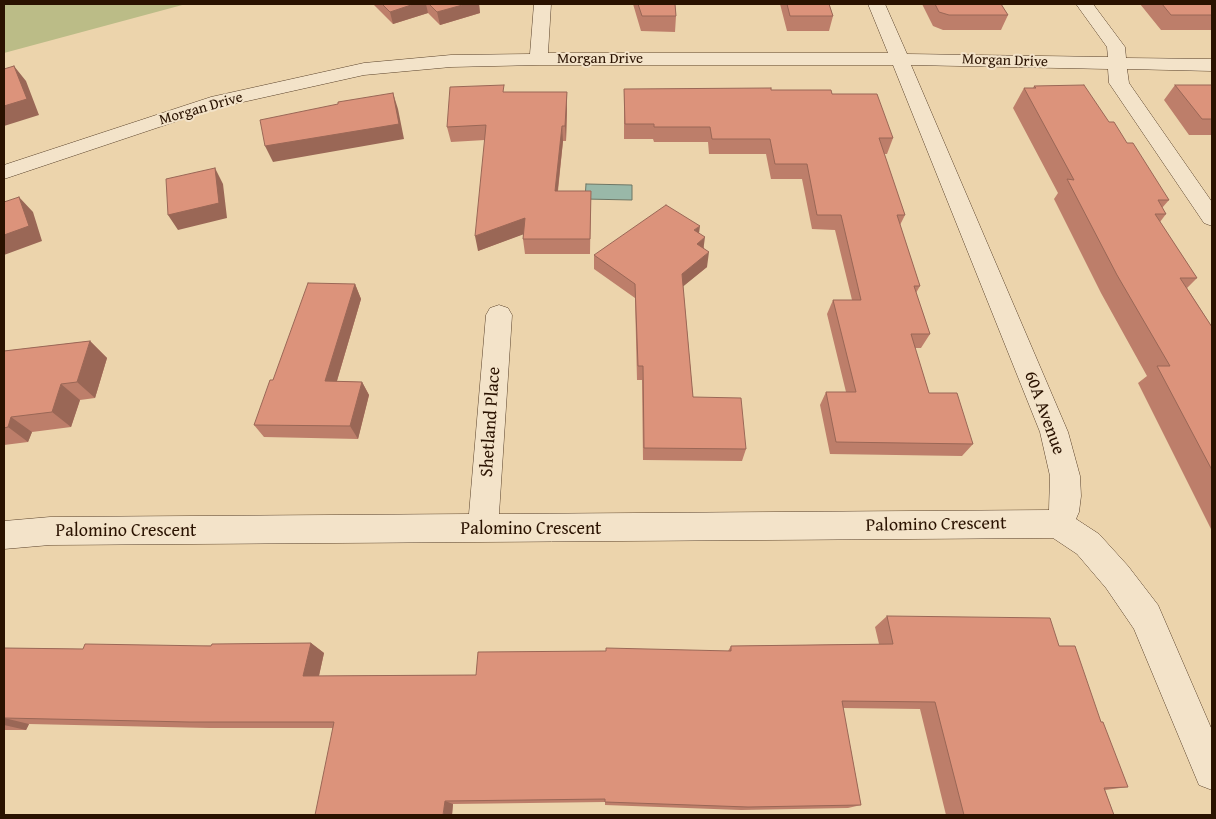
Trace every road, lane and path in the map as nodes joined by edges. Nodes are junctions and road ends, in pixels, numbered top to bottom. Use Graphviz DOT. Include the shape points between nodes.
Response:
graph roads {
  1 [pos="542,4"];
  2 [pos="877,4"];
  3 [pos="1085,4"];
  4 [pos="540,59"];
  5 [pos="899,59"];
  6 [pos="1118,64"];
  7 [pos="1212,65"];
  8 [pos="4,172"];
  9 [pos="1212,218"];
  10 [pos="499,315"];
  11 [pos="1058,524"];
  12 [pos="483,530"];
  13 [pos="4,535"];
  14 [pos="1212,772"];
  1 -- 4 [label="street"];
  2 -- 5 [label="street, 60A Avenue"];
  3 -- 6 [label="street" via="1116,47"];
  4 -- 5 [label="street, Morgan Drive"];
  4 -- 8 [label="street, Morgan Drive" via="451,61 364,69 211,103"];
  5 -- 6 [label="street, Morgan Drive"];
  5 -- 11 [label="street, 60A Avenue" via="1054,432 1065,476 1066,496"];
  6 -- 7 [label="street, Morgan Drive"];
  6 -- 9 [label="street" via="1119,82"];
  10 -- 12 [label="street, Shetland Place"];
  11 -- 12 [label="street, Palomino Crescent"];
  11 -- 14 [label="street" via="1088,544 1146,617"];
  12 -- 13 [label="street, Palomino Crescent" via="50,531"];
}
